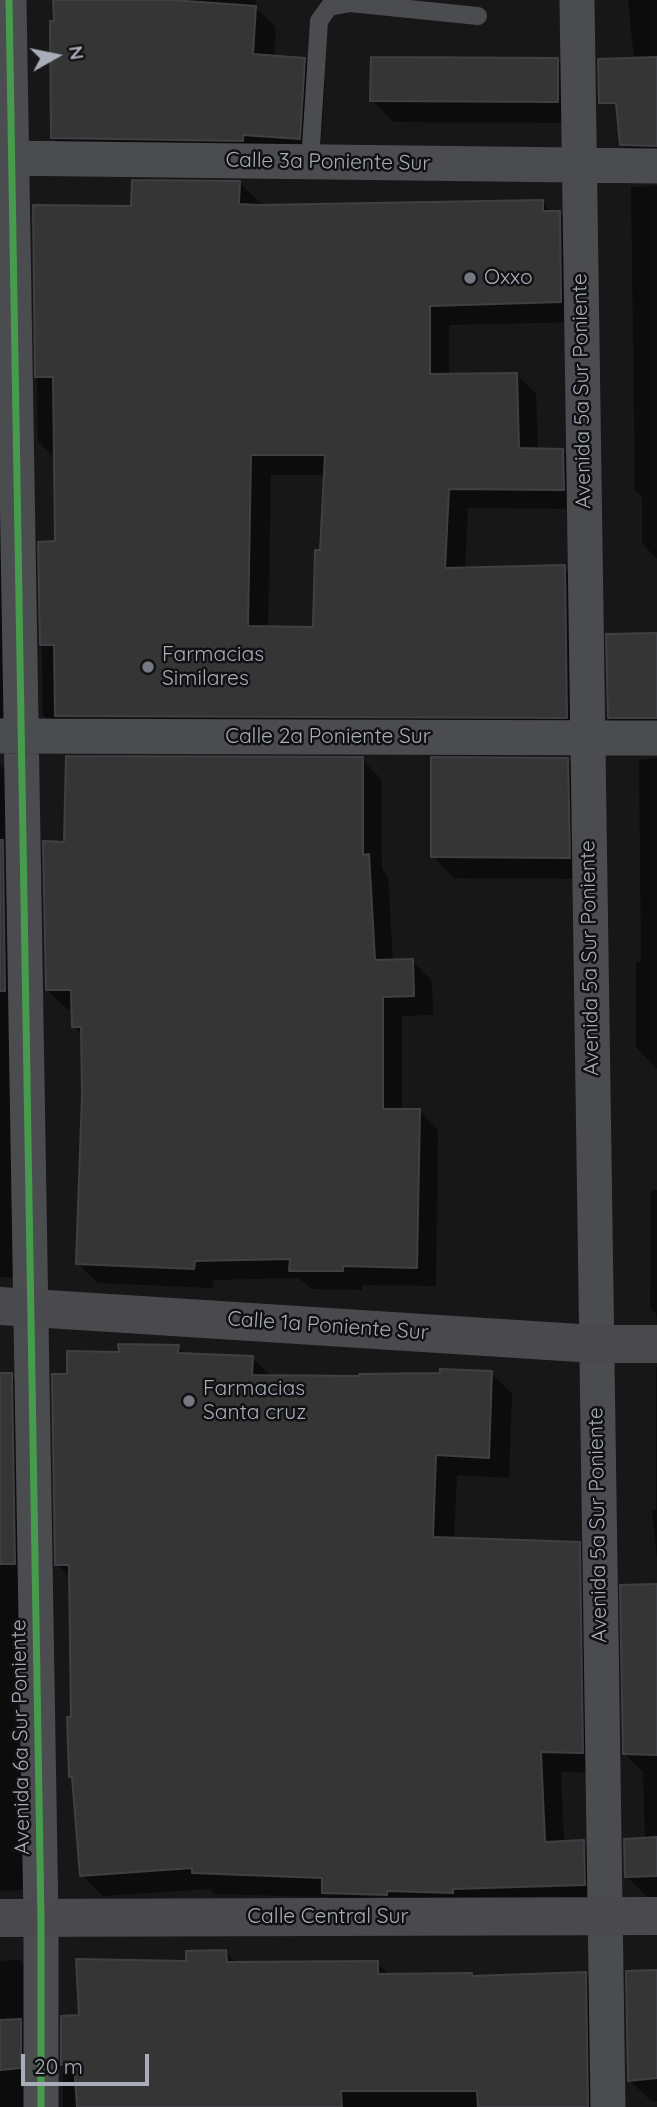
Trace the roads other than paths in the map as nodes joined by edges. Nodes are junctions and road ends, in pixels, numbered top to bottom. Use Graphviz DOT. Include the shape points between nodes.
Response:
graph roads {
  1 [pos="9,0"];
  2 [pos="577,0"];
  3 [pos="478,16"];
  4 [pos="6,158"];
  5 [pos="310,162"];
  6 [pos="579,166"];
  7 [pos="657,166"];
  8 [pos="11,736"];
  9 [pos="587,737"];
  10 [pos="657,738"];
  11 [pos="16,1306"];
  12 [pos="595,1344"];
  13 [pos="657,1344"];
  14 [pos="603,1916"];
  15 [pos="657,1916"];
  16 [pos="0,1919"];
  17 [pos="41,1919"];
  18 [pos="41,2107"];
  19 [pos="608,2107"];
  1 -- 4 [label="street, Avenida 6a Sur Poniente"];
  2 -- 6 [label="street, Avenida 5a Sur Poniente"];
  3 -- 5 [label="lane" via="350,3 329,7 318,21"];
  4 -- 5 [label="street, Calle 3a Poniente Sur"];
  4 -- 8 [label="street, Avenida 6a Sur Poniente"];
  5 -- 6 [label="street, Calle 3a Poniente Sur"];
  6 -- 7 [label="street, Calle 3a Poniente Sur"];
  6 -- 9 [label="street, Avenida 5a Sur Poniente"];
  8 -- 9 [label="street, Calle 2a Poniente Sur"];
  8 -- 11 [label="street, Avenida 6a Sur Poniente"];
  9 -- 10 [label="street, Calle 2a Poniente Sur"];
  9 -- 12 [label="street, Avenida 5a Sur Poniente"];
  11 -- 12 [label="main road, Calle 1a Poniente Sur"];
  11 -- 17 [label="street, Avenida 6a Sur Poniente"];
  12 -- 13 [label="main road, Calle 1a Poniente Sur"];
  12 -- 14 [label="street, Avenida 5a Sur Poniente"];
  14 -- 15 [label="main road, Calle Central Sur"];
  14 -- 17 [label="main road, Calle Central Sur"];
  14 -- 19 [label="street, Avenida 5a Sur Poniente"];
  16 -- 17 [label="main road, Calle Central Sur"];
  17 -- 18 [label="street, Avenida 6a Sur Poniente"];
}
